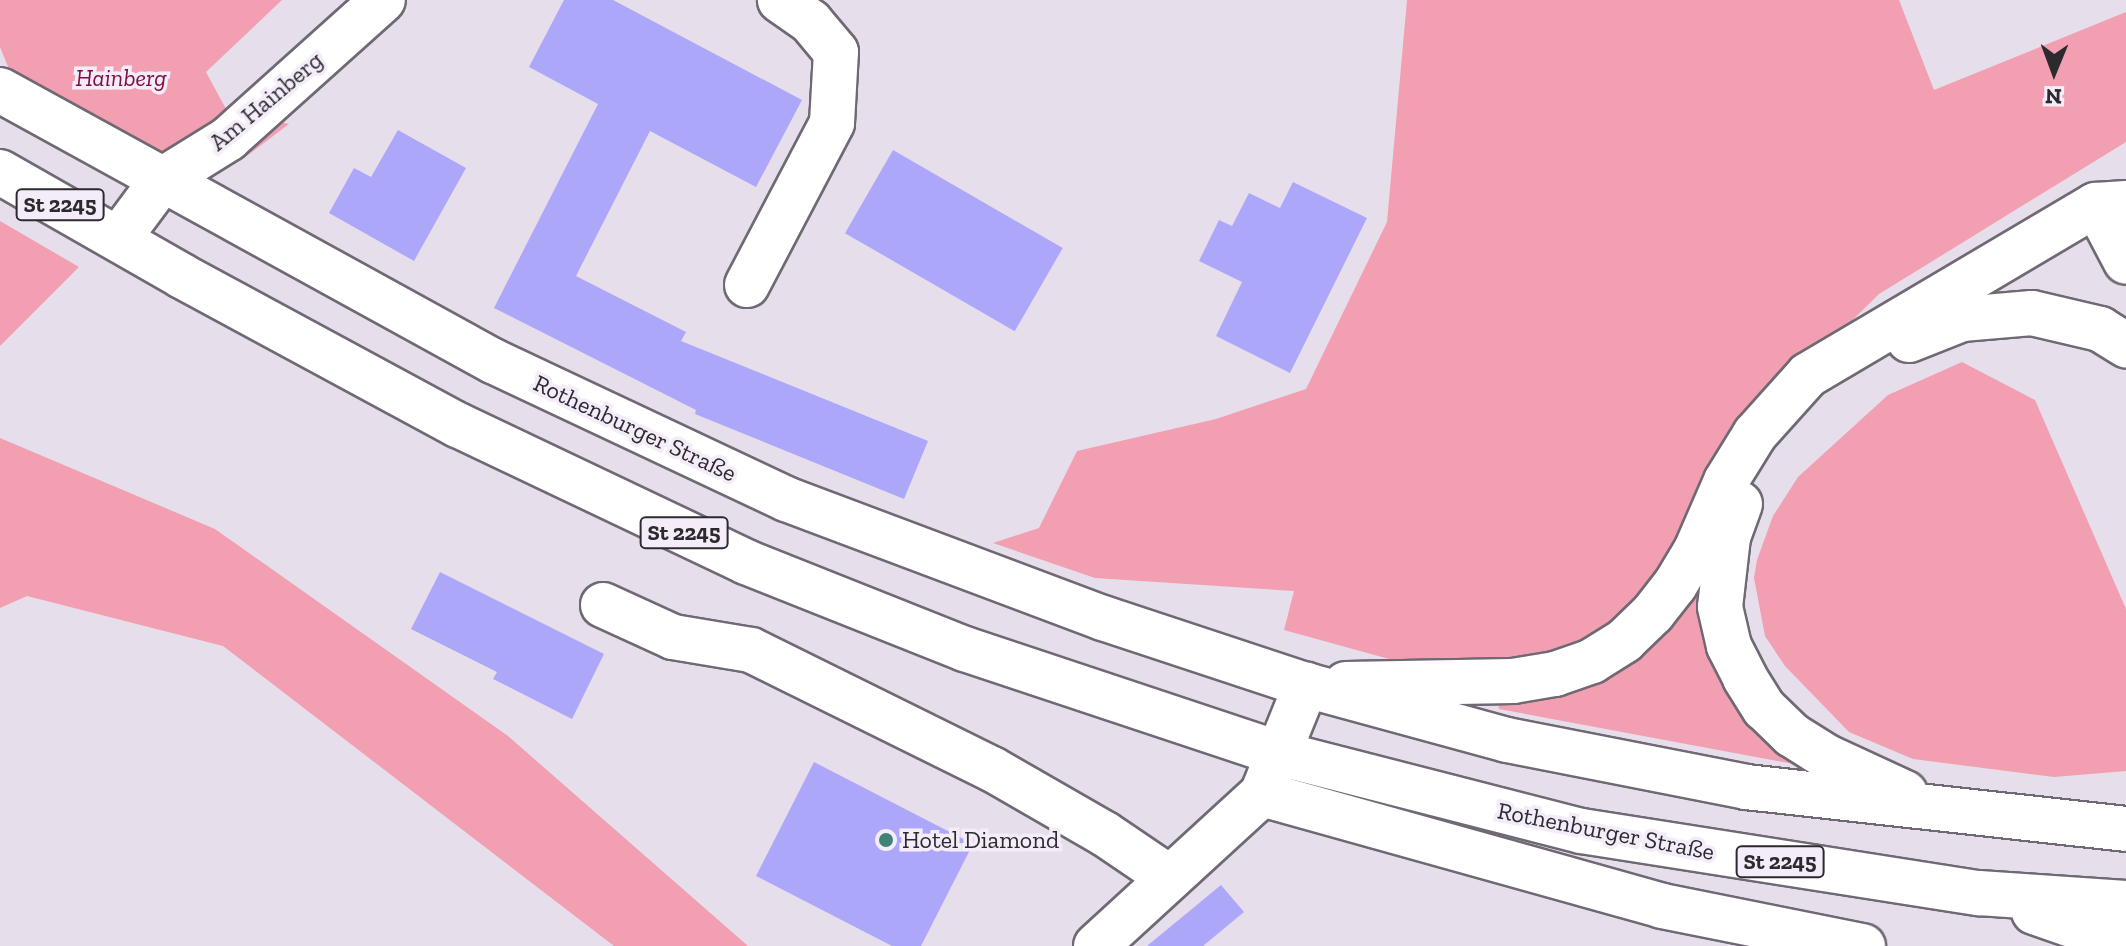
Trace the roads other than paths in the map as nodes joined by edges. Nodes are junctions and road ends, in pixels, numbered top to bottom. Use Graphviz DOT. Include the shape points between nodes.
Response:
graph roads {
  1 [pos="383,0"];
  2 [pos="780,0"];
  3 [pos="0,90"];
  4 [pos="0,172"];
  5 [pos="162,180"];
  6 [pos="2111,204"];
  7 [pos="119,238"];
  8 [pos="2126,262"];
  9 [pos="747,285"];
  10 [pos="2126,345"];
  11 [pos="603,605"];
  12 [pos="1306,685"];
  13 [pos="1281,754"];
  14 [pos="1262,794"];
  15 [pos="1944,811"];
  16 [pos="2126,829"];
  17 [pos="1170,878"];
  18 [pos="1979,893"];
  19 [pos="2126,903"];
  20 [pos="2126,944"];
  21 [pos="1096,946"];
  22 [pos="1863,946"];
  1 -- 5 [label="main road, Am Hainberg" via="228,139"];
  2 -- 9 [label="main road" via="811,22 836,52 832,123"];
  3 -- 5 [label="main road, Rothenburger Straße / St 2245"];
  4 -- 7 [label="main road, Rothenburger Straße / St 2245"];
  5 -- 7 [label="main road, Am Hainberg"];
  5 -- 12 [label="main road, Rothenburger Straße / St 2245" via="493,361 786,499 1103,618"];
  6 -- 8 [label="main road"];
  6 -- 12 [label="main road" via="1808,375 1755,434 1675,585 1653,613 1603,655 1555,674 1513,681"];
  7 -- 13 [label="main road, Rothenburger Straße / St 2245" via="458,425 746,562 965,649"];
  10 -- 15 [label="main road" via="2100,329 2032,313 1962,319 1918,335 1813,401 1761,466 1742,501 1728,537 1720,607 1729,646 1764,708 1792,735 1827,757"];
  11 -- 17 [label="main road" via="673,637 751,650 992,769"];
  12 -- 13 [label="main road"];
  12 -- 15 [label="main road, Rothenburger Straße / St 2245" via="1507,740 1591,757 1746,787"];
  13 -- 14 [label="main road"];
  13 -- 18 [label="main road, Rothenburger Straße / St 2245" via="1581,831"];
  14 -- 17 [label="main road"];
  14 -- 22 [label="main road, Rothenburger Straße" via="1662,906"];
  15 -- 16 [label="main road, Rothenburger Straße / St 2245"];
  17 -- 21 [label="main road"];
  18 -- 19 [label="main road, Rothenburger Straße / St 2245"];
  18 -- 20 [label="main road"];
}
